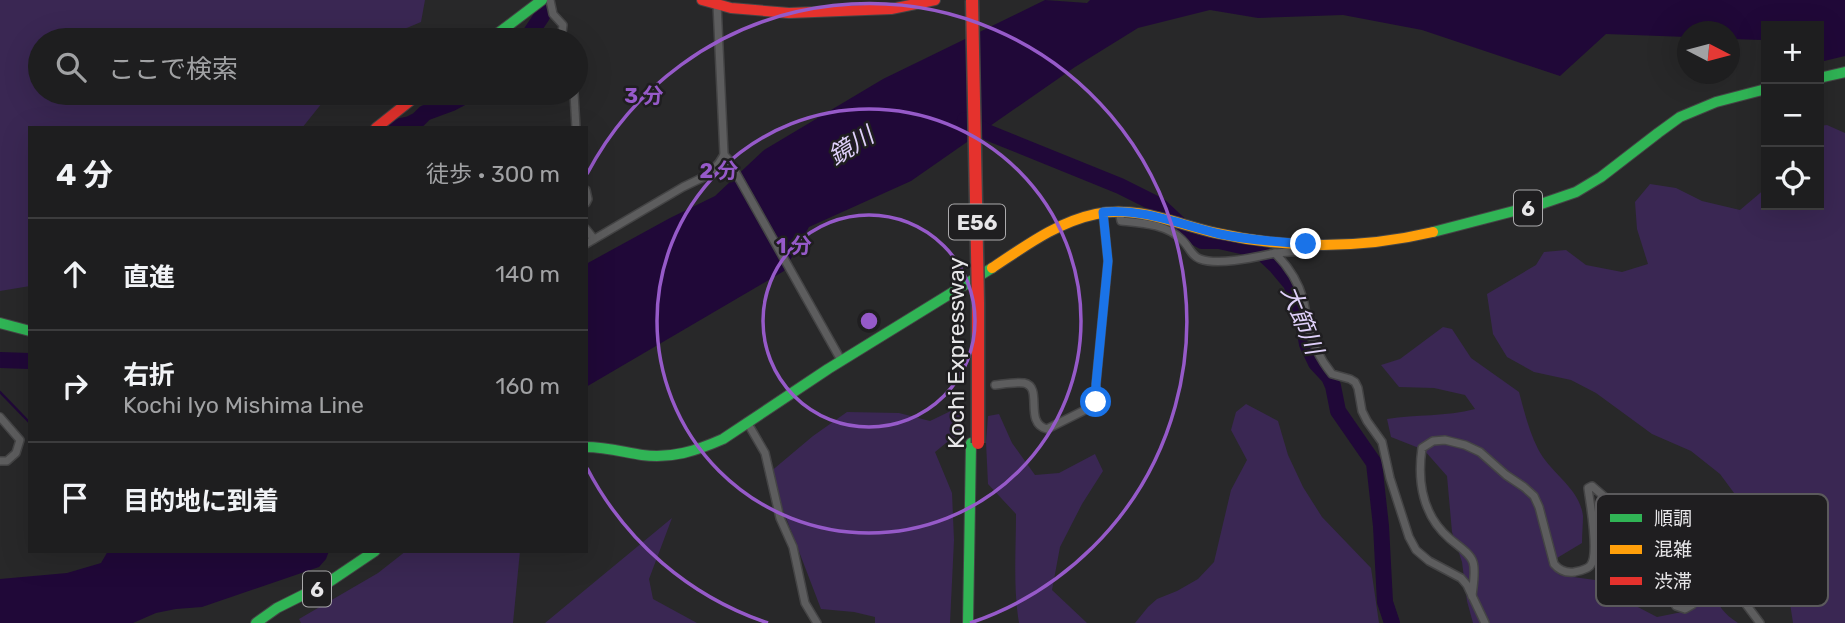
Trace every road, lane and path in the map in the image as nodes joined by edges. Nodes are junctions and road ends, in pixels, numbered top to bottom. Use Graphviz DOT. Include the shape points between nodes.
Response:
graph roads {
  1 [pos="542,0"];
  2 [pos="550,0"];
  3 [pos="935,0"];
  4 [pos="964,0"];
  5 [pos="972,0"];
  6 [pos="709,1"];
  7 [pos="505,28"];
  8 [pos="562,28"];
  9 [pos="1845,72"];
  10 [pos="1824,77"];
  11 [pos="1761,90"];
  12 [pos="405,105"];
  13 [pos="575,105"];
  14 [pos="379,126"];
  15 [pos="576,126"];
  16 [pos="726,157"];
  17 [pos="1119,211"];
  18 [pos="1103,212"];
  19 [pos="588,232"];
  20 [pos="594,239"];
  21 [pos="588,243"];
  22 [pos="1306,244"];
  23 [pos="1274,253"];
  24 [pos="0,323"];
  25 [pos="28,330"];
  26 [pos="841,360"];
  27 [pos="995,384"];
  28 [pos="0,417"];
  29 [pos="747,422"];
  30 [pos="974,443"];
  31 [pos="588,447"];
  32 [pos="0,461"];
  33 [pos="1601,494"];
  34 [pos="372,553"];
  35 [pos="1472,596"];
  36 [pos="1747,606"];
  37 [pos="256,623"];
  38 [pos="817,623"];
  39 [pos="968,623"];
  40 [pos="975,623"];
  41 [pos="1485,623"];
  42 [pos="1760,623"];
  1 -- 7 [label="main road"];
  2 -- 8 [label="street"];
  3 -- 6 [label="main road" via="891,9 789,13 731,8"];
  4 -- 30 [label="main road, Kochi Expressway / E56"];
  5 -- 30 [label="main road, Kochi Expressway / E56, bridge" via="978,302"];
  6 -- 16 [label="street"];
  9 -- 10 [label="main road"];
  11 -- 22 [label="main road, 6" via="1695,109 1590,184 1553,200 1394,241 1354,246"];
  12 -- 14 [label="main road"];
  13 -- 15 [label="street"];
  16 -- 20 [label="street" via="708,175"];
  16 -- 26 [label="street"];
  17 -- 18 [label="main road, 6"];
  17 -- 22 [label="main road, 6" via="1223,234"];
  17 -- 23 [label="street" via="1121,221 1176,234 1204,261"];
  18 -- 26 [label="main road, 6" via="1062,225"];
  18 -- 27 [label="street" via="1108,261 1096,402 1041,428 1029,386"];
  19 -- 20 [label="street"];
  20 -- 21 [label="street"];
  22 -- 23 [label="street" via="1304,251"];
  23 -- 35 [label="street" via="1296,282 1324,365 1358,388 1362,411 1382,442 1416,550 1461,578"];
  24 -- 25 [label="main road"];
  26 -- 29 [label="main road, 6"];
  28 -- 32 [label="street" via="20,440 16,453 8,461"];
  29 -- 31 [label="main road, 6" via="690,454 648,456"];
  29 -- 38 [label="street" via="765,453 805,603"];
  30 -- 39 [label="main road, E56"];
  30 -- 40 [label="main road, Kochi Expressway / E56"];
  33 -- 35 [label="street" via="1588,488 1593,561 1583,570 1559,569 1534,496 1465,445 1445,440 1422,448 1419,467 1428,512 1471,558"];
  34 -- 37 [label="main road, 6"];
  35 -- 41 [label="street"];
  36 -- 42 [label="street"];
}
